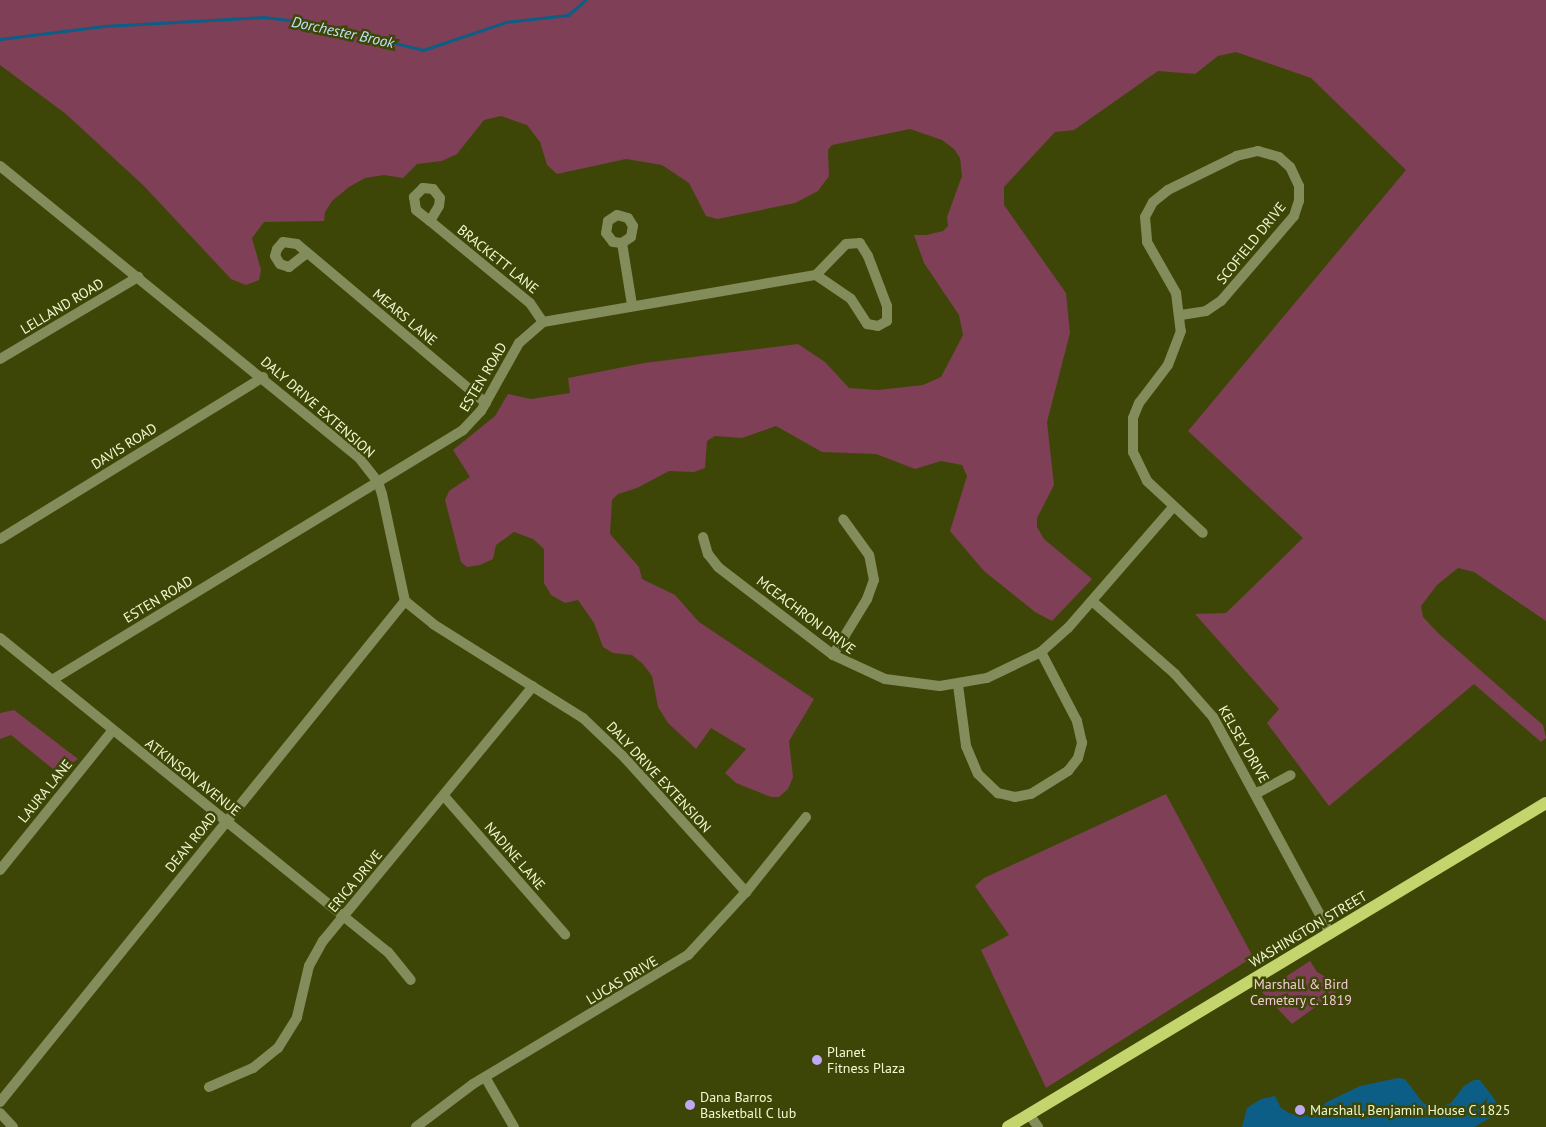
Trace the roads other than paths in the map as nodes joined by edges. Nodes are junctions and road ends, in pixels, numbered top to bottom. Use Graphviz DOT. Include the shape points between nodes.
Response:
graph roads {
  1 [pos="0,166"];
  2 [pos="430,221"];
  3 [pos="622,243"];
  4 [pos="307,253"];
  5 [pos="816,276"];
  6 [pos="138,277"];
  7 [pos="632,305"];
  8 [pos="1181,315"];
  9 [pos="543,322"];
  10 [pos="0,359"];
  11 [pos="263,377"];
  12 [pos="486,403"];
  13 [pos="378,482"];
  14 [pos="1173,507"];
  15 [pos="843,519"];
  16 [pos="1203,533"];
  17 [pos="703,537"];
  18 [pos="0,539"];
  19 [pos="405,601"];
  20 [pos="1092,601"];
  21 [pos="0,638"];
  22 [pos="1041,652"];
  23 [pos="833,655"];
  24 [pos="52,680"];
  25 [pos="958,685"];
  26 [pos="533,686"];
  27 [pos="112,731"];
  28 [pos="1291,775"];
  29 [pos="1257,793"];
  30 [pos="444,796"];
  31 [pos="1546,803"];
  32 [pos="806,817"];
  33 [pos="226,820"];
  34 [pos="0,870"];
  35 [pos="746,892"];
  36 [pos="344,917"];
  37 [pos="565,934"];
  38 [pos="1330,934"];
  39 [pos="411,980"];
  40 [pos="485,1077"];
  41 [pos="209,1087"];
  42 [pos="0,1102"];
  43 [pos="0,1113"];
  44 [pos="1029,1114"];
  45 [pos="13,1127"];
  46 [pos="416,1127"];
  47 [pos="514,1127"];
  48 [pos="1008,1127"];
  49 [pos="1038,1127"];
  1 -- 6 [label="street, DALY DRIVE EXTENSION"];
  2 -- 9 [label="street, BRACKETT LANE" via="530,303"];
  3 -- 7 [label="street"];
  4 -- 12 [label="street, MEARS LANE"];
  5 -- 5 [label="street" via="851,299 868,324 878,326 887,321 887,306 860,243 846,244"];
  5 -- 7 [label="street"];
  6 -- 10 [label="street, LELLAND ROAD"];
  6 -- 11 [label="street, DALY DRIVE EXTENSION"];
  7 -- 9 [label="street"];
  8 -- 8 [label="street, SCOFIELD DRIVE" via="1173,288 1147,242 1144,225 1153,202 1168,190 1243,154 1265,152 1279,157 1290,167 1299,186 1294,216 1221,301 1206,311"];
  8 -- 14 [label="street, SCOFIELD DRIVE" via="1181,331 1174,354 1139,402 1131,436 1133,452 1146,482"];
  9 -- 12 [label="street, ESTEN ROAD" via="519,343"];
  11 -- 13 [label="street, DALY DRIVE EXTENSION" via="347,447"];
  11 -- 18 [label="street, DAVIS ROAD"];
  12 -- 13 [label="street, ESTEN ROAD" via="463,430"];
  13 -- 19 [label="street, DALY DRIVE EXTENSION"];
  13 -- 24 [label="street, ESTEN ROAD"];
  14 -- 16 [label="street, SCOFIELD DRIVE"];
  14 -- 20 [label="street, MCEACHRON DRIVE"];
  15 -- 23 [label="street" via="870,555 874,580 867,599"];
  17 -- 23 [label="street, MCEACHRON DRIVE" via="708,554 718,567"];
  19 -- 26 [label="street, DALY DRIVE EXTENSION" via="434,624"];
  19 -- 33 [label="street, DEAN ROAD"];
  20 -- 22 [label="street, MCEACHRON DRIVE"];
  20 -- 29 [label="street, KELSEY DRIVE" via="1202,702"];
  21 -- 24 [label="street, ATKINSON AVENUE"];
  22 -- 25 [label="street, MCEACHRON DRIVE" via="1001,674"];
  22 -- 25 [label="street" via="1077,720 1082,743 1078,758 1068,771 1031,794 1015,797 998,793 978,774 966,746"];
  23 -- 25 [label="street, MCEACHRON DRIVE" via="869,674 904,684"];
  24 -- 27 [label="street, ATKINSON AVENUE"];
  26 -- 30 [label="street, ERICA DRIVE"];
  26 -- 35 [label="street, DALY DRIVE EXTENSION" via="567,707 611,744"];
  27 -- 33 [label="street, ATKINSON AVENUE"];
  27 -- 34 [label="street, LAURA LANE"];
  28 -- 29 [label="street"];
  29 -- 38 [label="street, KELSEY DRIVE"];
  30 -- 36 [label="street, ERICA DRIVE"];
  30 -- 37 [label="street, NADINE LANE"];
  31 -- 38 [label="main road, WASHINGTON STREET"];
  32 -- 35 [label="street, LUCAS DRIVE"];
  33 -- 36 [label="street, ATKINSON AVENUE"];
  33 -- 42 [label="street, DEAN ROAD"];
  35 -- 40 [label="street, LUCAS DRIVE" via="698,946 678,963"];
  36 -- 39 [label="street, ATKINSON AVENUE" via="388,952"];
  36 -- 41 [label="street, ERICA DRIVE" via="315,953 297,1017 288,1035 253,1068"];
  38 -- 44 [label="main road, WASHINGTON STREET"];
  40 -- 46 [label="street, LUCAS DRIVE"];
  40 -- 47 [label="street"];
  43 -- 45 [label="street"];
  44 -- 48 [label="main road, WASHINGTON STREET"];
  44 -- 49 [label="street"];
}
